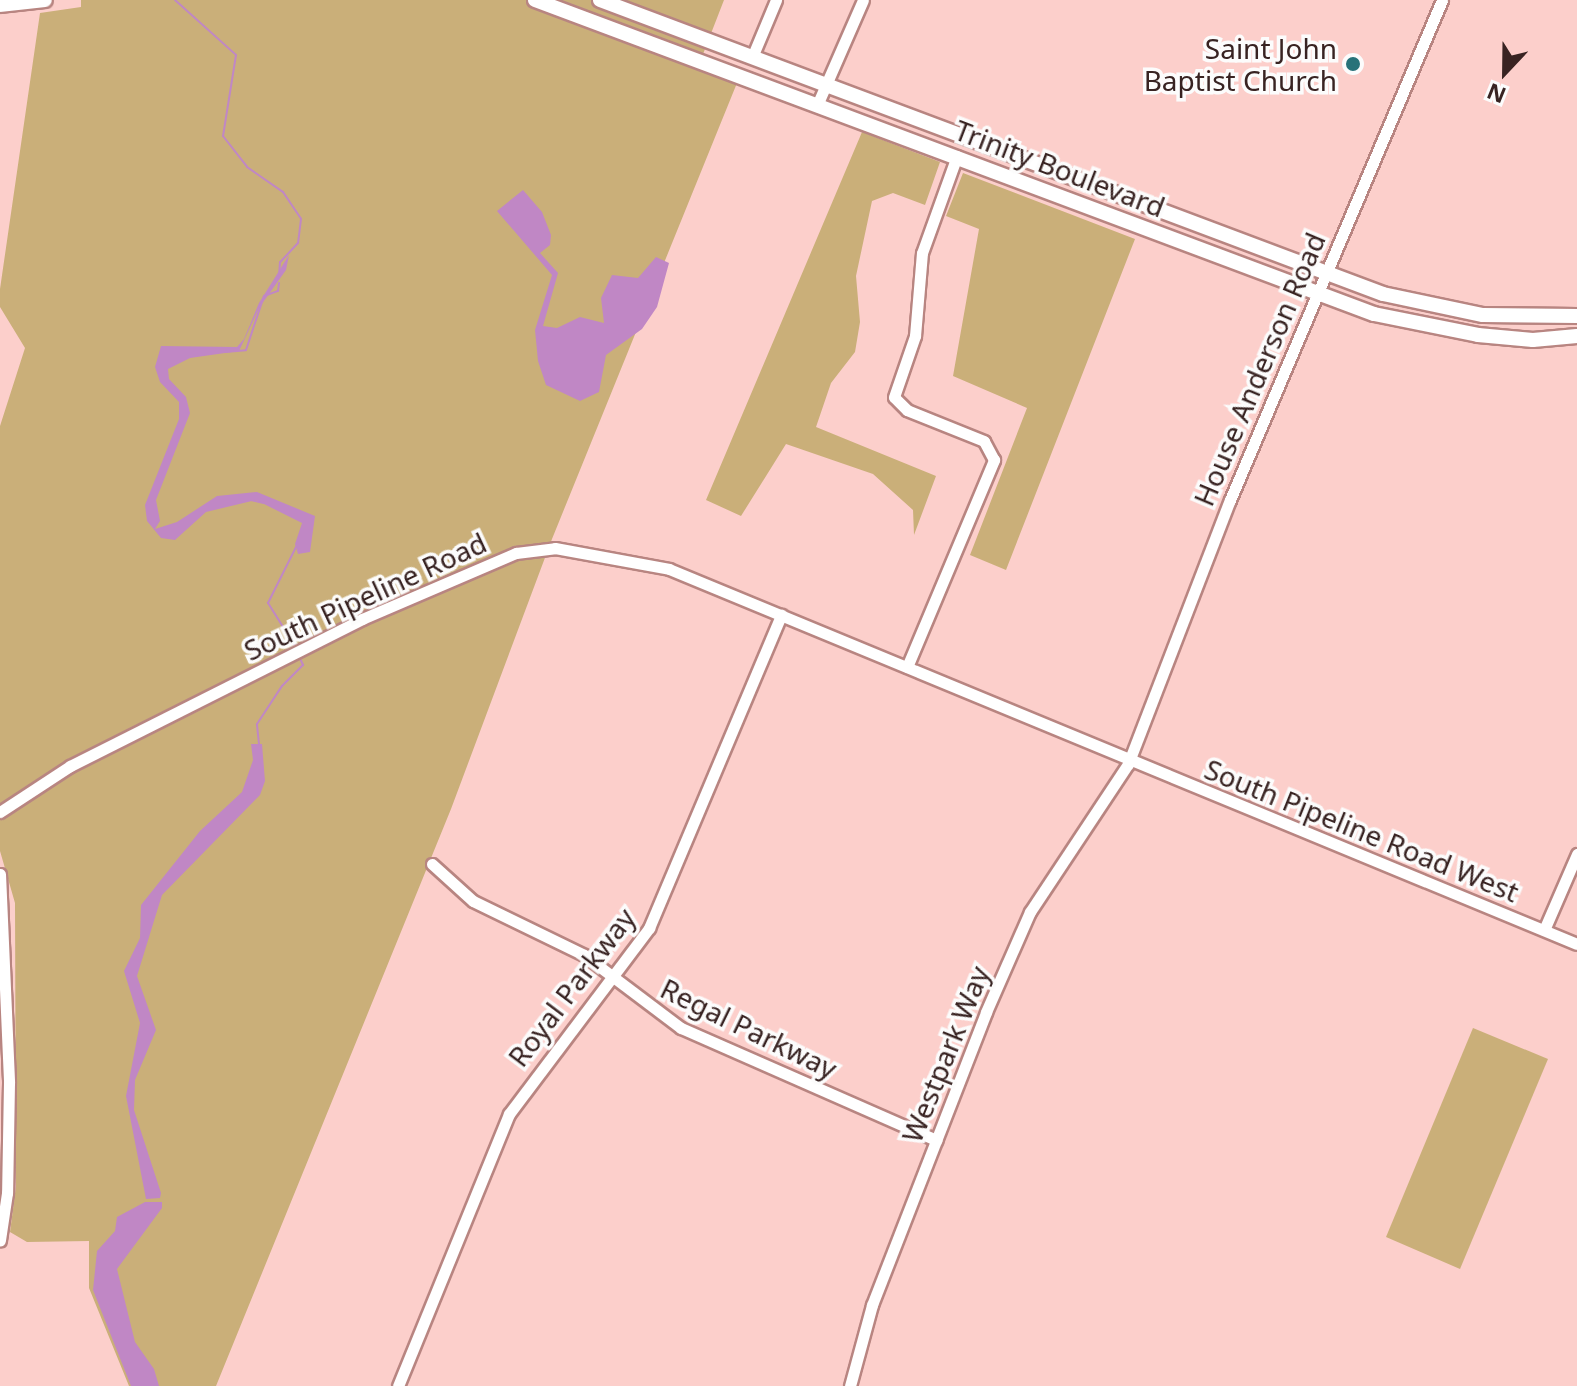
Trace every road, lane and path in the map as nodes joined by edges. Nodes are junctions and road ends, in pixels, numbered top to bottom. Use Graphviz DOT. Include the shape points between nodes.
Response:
graph roads {
  1 [pos="45,0"];
  2 [pos="535,0"];
  3 [pos="600,0"];
  4 [pos="776,0"];
  5 [pos="863,0"];
  6 [pos="1442,0"];
  7 [pos="0,5"];
  8 [pos="753,55"];
  9 [pos="827,84"];
  10 [pos="818,103"];
  11 [pos="957,156"];
  12 [pos="1325,273"];
  13 [pos="1316,294"];
  14 [pos="1577,316"];
  15 [pos="1577,336"];
  16 [pos="781,615"];
  17 [pos="907,667"];
  18 [pos="1129,760"];
  19 [pos="0,812"];
  20 [pos="1577,854"];
  21 [pos="432,864"];
  22 [pos="0,874"];
  23 [pos="1544,930"];
  24 [pos="1577,944"];
  25 [pos="614,979"];
  26 [pos="4,1053"];
  27 [pos="936,1140"];
  28 [pos="2,1219"];
  29 [pos="0,1240"];
  30 [pos="398,1386"];
  31 [pos="850,1386"];
  1 -- 7 [label="main road"];
  2 -- 10 [label="main road, Trinity Boulevard"];
  3 -- 8 [label="main road, Trinity Boulevard"];
  4 -- 8 [label="street"];
  5 -- 9 [label="street"];
  6 -- 12 [label="street, House Anderson Road"];
  8 -- 9 [label="main road, Trinity Boulevard"];
  9 -- 10 [label="street"];
  9 -- 12 [label="main road, Trinity Boulevard"];
  10 -- 11 [label="main road, Trinity Boulevard"];
  11 -- 13 [label="main road, Trinity Boulevard"];
  11 -- 17 [label="street" via="922,253 915,336 894,397 907,410 984,441 994,460"];
  12 -- 13 [label="street, House Anderson Road"];
  12 -- 14 [label="main road, Trinity Boulevard" via="1450,311 1520,318"];
  13 -- 15 [label="main road, Trinity Boulevard" via="1429,328 1533,340"];
  13 -- 18 [label="street, House Anderson Road"];
  16 -- 17 [label="street, South Pipeline Road"];
  16 -- 19 [label="street, South Pipeline Road" via="669,569 555,548 516,553 362,619 70,766"];
  16 -- 25 [label="street, Royal Parkway" via="669,886"];
  17 -- 18 [label="street, South Pipeline Road"];
  18 -- 23 [label="street, South Pipeline Road West"];
  18 -- 27 [label="street, Westpark Way" via="1030,912"];
  20 -- 23 [label="street"];
  21 -- 25 [label="street, Regal Parkway" via="473,901 584,955"];
  22 -- 26 [label="street"];
  23 -- 24 [label="street, South Pipeline Road West"];
  25 -- 27 [label="street, Regal Parkway" via="681,1028"];
  25 -- 30 [label="street, Royal Parkway" via="556,1046 509,1114"];
  26 -- 28 [label="street"];
  27 -- 31 [label="street, Westpark Way" via="856,1350"];
  28 -- 29 [label="street"];
}
